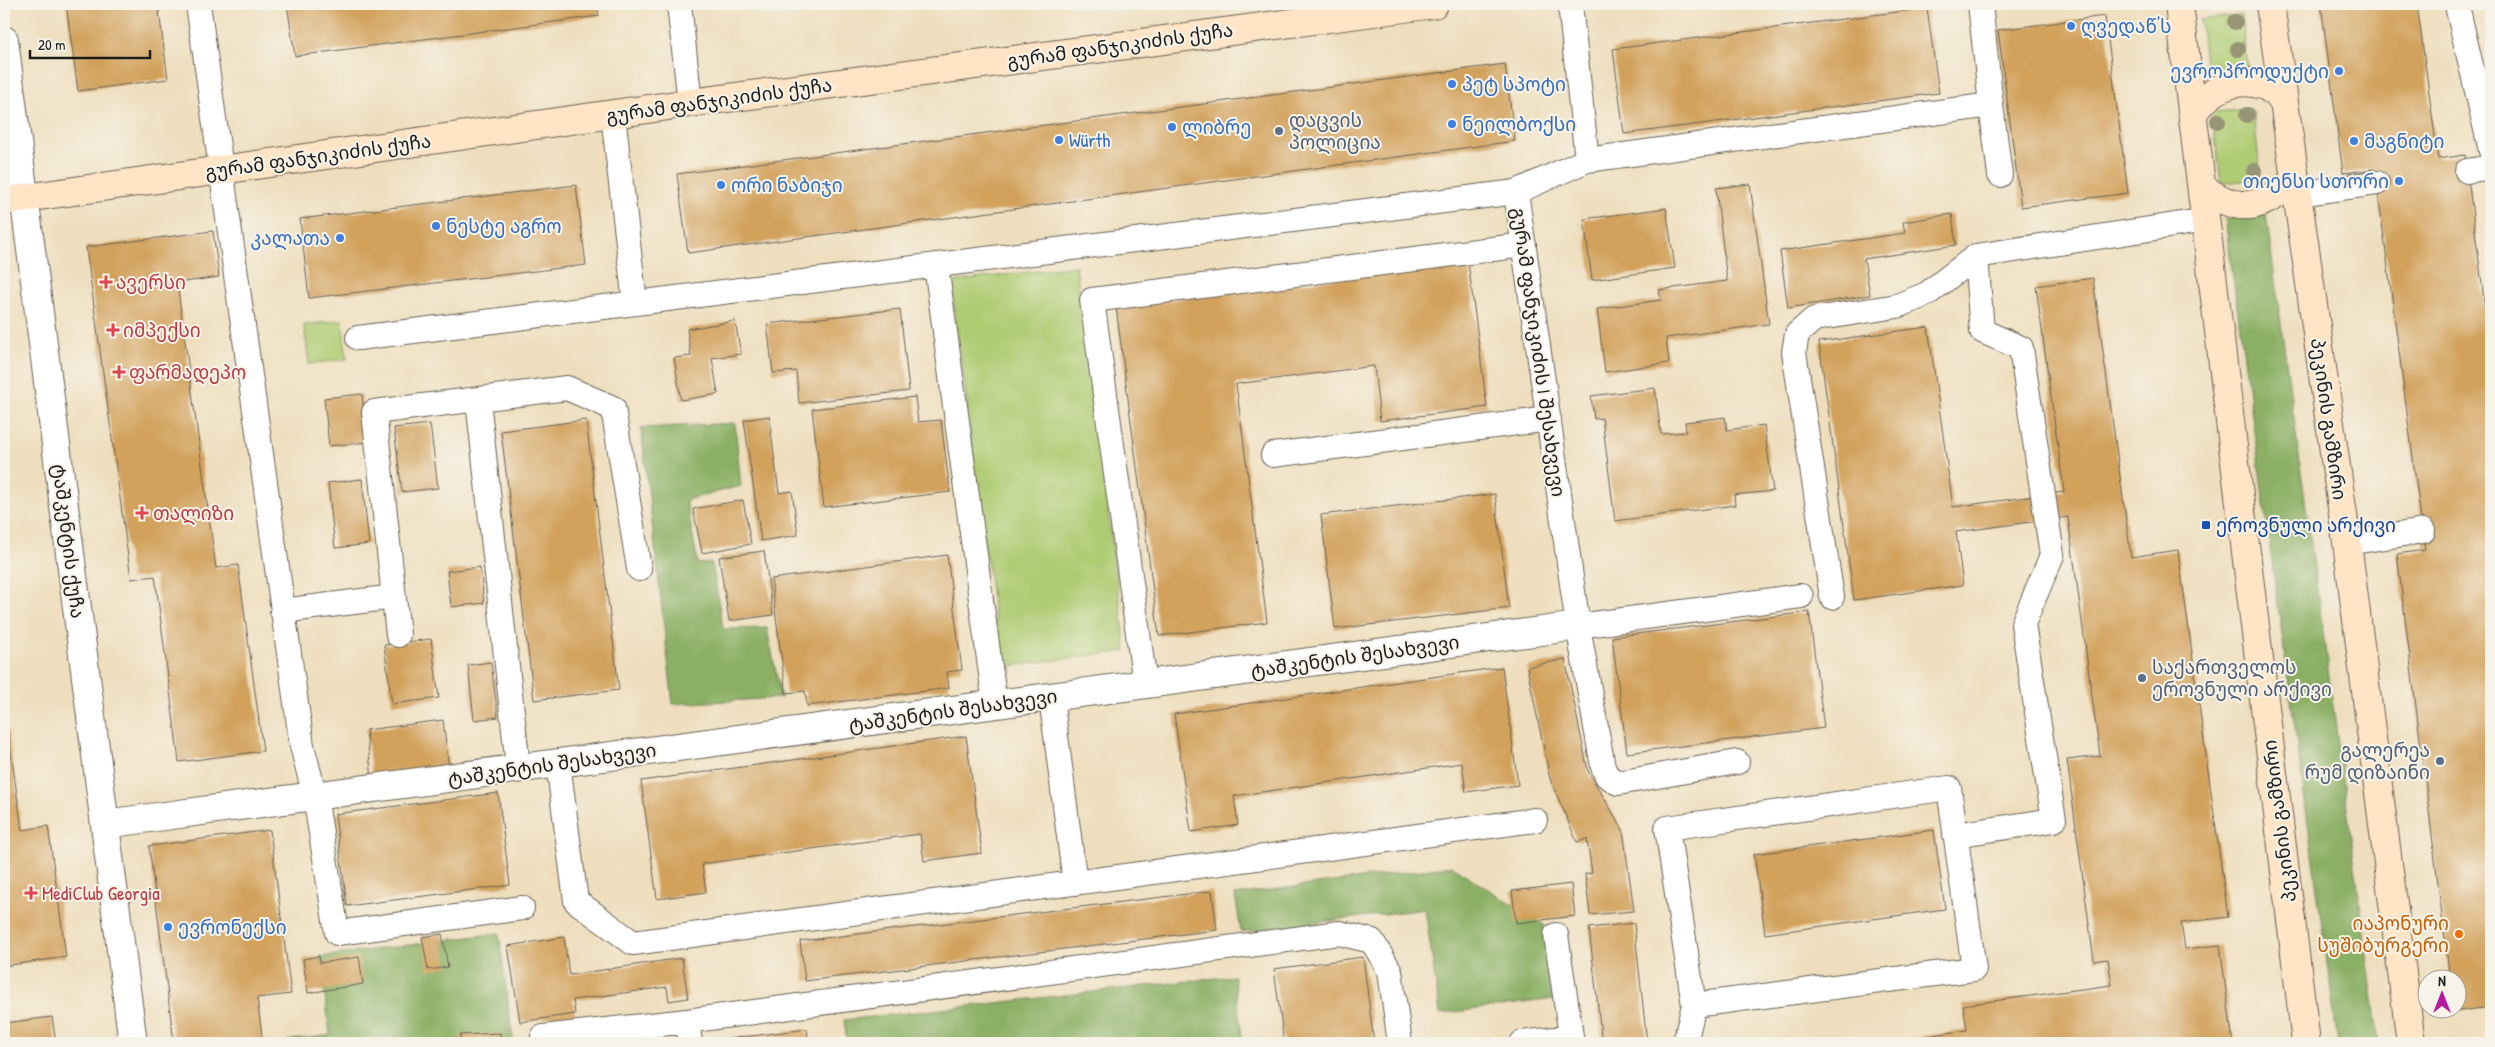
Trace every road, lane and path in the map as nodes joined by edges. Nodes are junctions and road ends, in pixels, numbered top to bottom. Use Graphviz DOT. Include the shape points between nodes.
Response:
graph roads {
  1 [pos="198,4"];
  2 [pos="679,4"];
  3 [pos="1434,4"];
  4 [pos="1570,4"];
  5 [pos="1980,4"];
  6 [pos="2178,4"];
  7 [pos="2270,4"];
  8 [pos="1335,10"];
  9 [pos="2458,10"];
  10 [pos="4,40"];
  11 [pos="2283,101"];
  12 [pos="690,103"];
  13 [pos="1991,105"];
  14 [pos="2193,112"];
  15 [pos="613,115"];
  16 [pos="2491,152"];
  17 [pos="1587,160"];
  18 [pos="2491,167"];
  19 [pos="222,170"];
  20 [pos="2467,171"];
  21 [pos="2000,175"];
  22 [pos="2377,183"];
  23 [pos="2296,187"];
  24 [pos="2203,188"];
  25 [pos="1516,192"];
  26 [pos="14,199"];
  27 [pos="2207,220"];
  28 [pos="1524,244"];
  29 [pos="1976,256"];
  30 [pos="936,265"];
  31 [pos="635,303"];
  32 [pos="358,338"];
  33 [pos="478,400"];
  34 [pos="1548,419"];
  35 [pos="1273,455"];
  36 [pos="2423,531"];
  37 [pos="2347,543"];
  38 [pos="639,569"];
  39 [pos="1801,596"];
  40 [pos="394,597"];
  41 [pos="1832,597"];
  42 [pos="282,611"];
  43 [pos="1578,626"];
  44 [pos="398,635"];
  45 [pos="1145,684"];
  46 [pos="1051,697"];
  47 [pos="995,704"];
  48 [pos="1737,762"];
  49 [pos="558,763"];
  50 [pos="518,767"];
  51 [pos="315,796"];
  52 [pos="1534,820"];
  53 [pos="105,824"];
  54 [pos="1955,835"];
  55 [pos="1075,884"];
  56 [pos="522,908"];
  57 [pos="1556,935"];
  58 [pos="1694,1005"];
  59 [pos="689,1032"];
  60 [pos="1571,1040"];
  61 [pos="133,1043"];
  62 [pos="544,1043"];
  63 [pos="1400,1043"];
  64 [pos="1522,1043"];
  65 [pos="1685,1043"];
  66 [pos="2306,1043"];
  67 [pos="2411,1043"];
  1 -- 19 [label="lane"];
  2 -- 12 [label="lane"];
  3 -- 8 [label="main road, გურამ ფანჯიკიძის ქუჩა"];
  4 -- 17 [label="lane"];
  5 -- 13 [label="lane"];
  6 -- 14 [label="main road, პეკინის გამზირი"];
  7 -- 11 [label="main road, პეკინის გამზირი"];
  8 -- 12 [label="main road, გურამ ფანჯიკიძის ქუჩა"];
  9 -- 16 [label="lane"];
  10 -- 26 [label="street, ტაშკენტის ქუჩა"];
  11 -- 14 [label="main road" via="2266,87 2244,82 2223,86 2207,95"];
  11 -- 23 [label="main road, პეკინის გამზირი"];
  12 -- 15 [label="main road, გურამ ფანჯიკიძის ქუჩა"];
  13 -- 17 [label="lane, გურამ ფანჯიკიძის I შესახვევი"];
  13 -- 21 [label="lane"];
  14 -- 24 [label="main road, პეკინის გამზირი"];
  15 -- 19 [label="main road, გურამ ფანჯიკიძის ქუჩა"];
  15 -- 31 [label="lane"];
  17 -- 25 [label="lane, გურამ ფანჯიკიძის I შესახვევი"];
  18 -- 20 [label="lane"];
  19 -- 26 [label="main road, გურამ ფანჯიკიძის ქუჩა"];
  19 -- 42 [label="lane"];
  22 -- 23 [label="lane"];
  23 -- 24 [label="main road" via="2262,204 2241,206 2220,201"];
  23 -- 37 [label="main road, პეკინის გამზირი"];
  24 -- 27 [label="main road, პეკინის გამზირი"];
  25 -- 28 [label="lane, გურამ ფანჯიკიძის I შესახვევი"];
  25 -- 30 [label="lane"];
  26 -- 53 [label="street, ტაშკენტის ქუჩა"];
  27 -- 29 [label="lane"];
  27 -- 66 [label="main road, პეკინის გამზირი"];
  28 -- 34 [label="lane, გურამ ფანჯიკიძის I შესახვევი"];
  28 -- 45 [label="lane" via="1092,300"];
  29 -- 41 [label="lane" via="1927,294 1896,306 1814,319 1797,334 1794,352"];
  29 -- 54 [label="lane" via="1982,331 2021,348 2052,555 2023,624 2054,820"];
  30 -- 31 [label="lane"];
  30 -- 47 [label="lane"];
  31 -- 32 [label="lane"];
  33 -- 38 [label="lane" via="567,388 613,408"];
  33 -- 40 [label="lane" via="374,412"];
  33 -- 50 [label="lane"];
  34 -- 35 [label="lane"];
  34 -- 43 [label="lane, გურამ ფანჯიკიძის I შესახვევი"];
  36 -- 37 [label="lane"];
  37 -- 67 [label="main road, პეკინის გამზირი"];
  39 -- 43 [label="lane, ტაშკენტის შესახვევი"];
  40 -- 42 [label="lane"];
  40 -- 44 [label="lane"];
  42 -- 51 [label="lane" via="302,746"];
  43 -- 45 [label="street, ტაშკენტის შესახვევი"];
  43 -- 48 [label="lane, გურამ ფანჯიკიძის I შესახვევი" via="1607,776 1618,783 1631,782"];
  45 -- 46 [label="street, ტაშკენტის შესახვევი"];
  46 -- 47 [label="street, ტაშკენტის შესახვევი"];
  46 -- 55 [label="lane"];
  47 -- 49 [label="street, ტაშკენტის შესახვევი"];
  49 -- 50 [label="street, ტაშკენტის შესახვევი"];
  49 -- 55 [label="lane" via="576,901 633,943"];
  50 -- 51 [label="street, ტაშკენტის შესახვევი"];
  51 -- 53 [label="street, ტაშკენტის შესახვევი"];
  51 -- 56 [label="lane" via="337,933"];
  52 -- 55 [label="lane"];
  53 -- 61 [label="street, ტაშკენტის ქუჩა"];
  54 -- 58 [label="lane" via="1974,969"];
  54 -- 58 [label="lane" via="1949,788 1667,828"];
  57 -- 60 [label="lane"];
  58 -- 65 [label="lane"];
  59 -- 62 [label="lane" via="543,1037"];
  59 -- 63 [label="lane" via="1339,933 1372,941 1390,971"];
  60 -- 64 [label="lane"];
}
